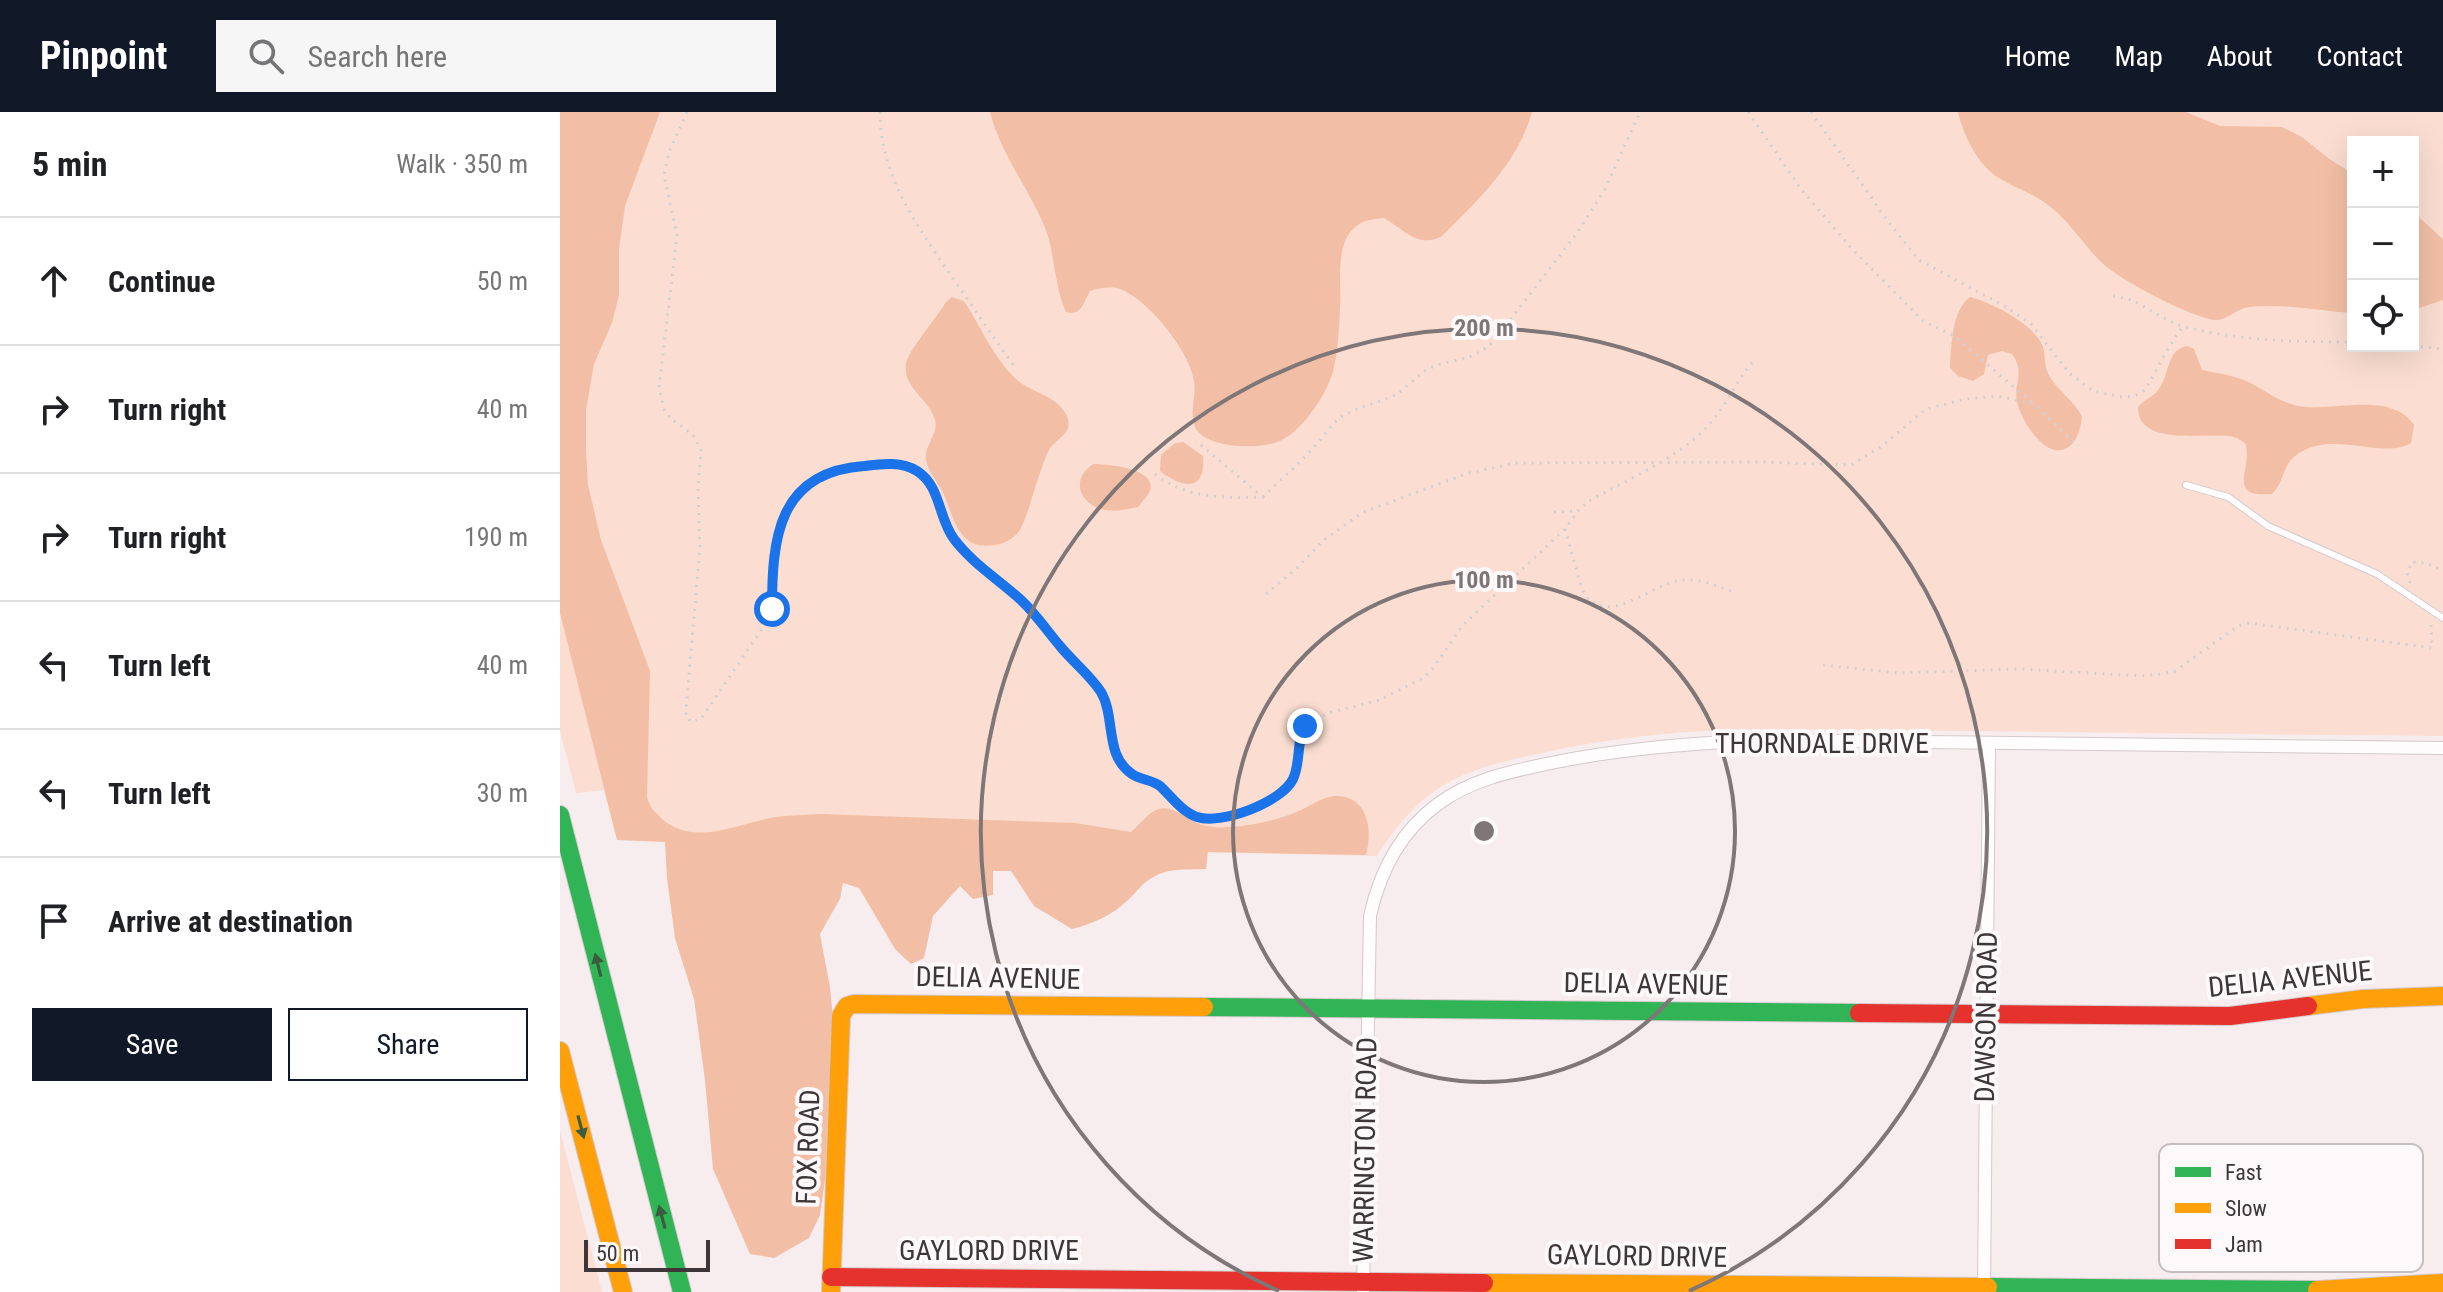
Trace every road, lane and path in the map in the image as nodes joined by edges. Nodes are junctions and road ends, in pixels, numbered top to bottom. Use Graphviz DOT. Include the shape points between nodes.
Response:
graph roads {
  1 [pos="687,112"];
  2 [pos="880,112"];
  3 [pos="1640,112"];
  4 [pos="1748,112"];
  5 [pos="1811,112"];
  6 [pos="2113,296"];
  7 [pos="2183,326"];
  8 [pos="2347,342"];
  9 [pos="2419,347"];
  10 [pos="2443,349"];
  11 [pos="1756,358"];
  12 [pos="1014,366"];
  13 [pos="2034,404"];
  14 [pos="1196,441"];
  15 [pos="2078,446"];
  16 [pos="1659,461"];
  17 [pos="1155,474"];
  18 [pos="2186,485"];
  19 [pos="1263,497"];
  20 [pos="1578,511"];
  21 [pos="1554,512"];
  22 [pos="1565,529"];
  23 [pos="2443,571"];
  24 [pos="1736,593"];
  25 [pos="1266,594"];
  26 [pos="2426,607"];
  27 [pos="2443,618"];
  28 [pos="1823,665"];
  29 [pos="1989,743"];
  30 [pos="2443,748"];
  31 [pos="560,815"];
  32 [pos="2443,996"];
  33 [pos="847,1006"];
  34 [pos="1367,1008"];
  35 [pos="1986,1016"];
  36 [pos="560,1051"];
  37 [pos="2443,1283"];
  38 [pos="831,1285"];
  39 [pos="1363,1286"];
  40 [pos="1984,1290"];
  41 [pos="623,1292"];
  42 [pos="682,1292"];
  1 -- 22 [label="path" via="664,175 677,235 659,388 670,418 693,435 701,450 700,547 686,709 691,722 701,719 770,617 773,549 784,517 813,479 836,469 889,464 916,470 927,479 957,543 1021,600 1100,691 1111,720 1112,746 1129,773 1156,783 1195,817 1206,818 1241,812 1284,792 1297,769 1305,726 1328,713 1380,700 1431,671 1462,626"];
  2 -- 12 [label="path" via="883,153 917,227"];
  3 -- 19 [label="path" via="1605,189 1577,233 1494,341 1466,360 1423,371 1394,396 1336,420"];
  4 -- 13 [label="path" via="1801,189 1851,248 1923,321 1954,336"];
  5 -- 7 [label="path" via="1919,260 2031,324 2069,373 2093,391 2122,397 2145,390"];
  6 -- 7 [label="path" via="2138,301"];
  7 -- 8 [label="path" via="2282,342"];
  9 -- 10 [label="path"];
  11 -- 16 [label="path" via="1705,430"];
  13 -- 15 [label="path"];
  13 -- 16 [label="path" via="1997,396 1926,409 1851,465"];
  14 -- 19 [label="path"];
  16 -- 20 [label="path"];
  16 -- 25 [label="path" via="1516,463 1469,473 1363,512"];
  17 -- 19 [label="path" via="1183,492"];
  18 -- 26 [label="lane" via="2228,497 2268,526 2377,574"];
  20 -- 21 [label="path"];
  20 -- 22 [label="path"];
  22 -- 24 [label="path" via="1582,590 1592,602 1603,606 1635,601 1679,580 1703,581"];
  23 -- 26 [label="path" via="2418,561 2408,567 2413,591"];
  26 -- 27 [label="lane"];
  26 -- 28 [label="path" via="2432,648 2249,623 2162,674 2019,669 1899,673"];
  29 -- 30 [label="street, THORNDALE DRIVE"];
  29 -- 34 [label="street, THORNDALE DRIVE" via="1684,744 1614,751 1491,777 1438,804 1390,858 1370,916"];
  29 -- 35 [label="street, DAWSON ROAD"];
  42 -- 31 [label="main road, one-way"];
  32 -- 35 [label="main road, DELIA AVENUE" via="2363,999 2230,1016"];
  33 -- 34 [label="main road, DELIA AVENUE"];
  33 -- 38 [label="main road, FOX ROAD" via="841,1016"];
  34 -- 35 [label="main road, DELIA AVENUE"];
  34 -- 39 [label="street, WARRINGTON ROAD"];
  35 -- 40 [label="street, DAWSON ROAD"];
  36 -- 41 [label="main road, one-way"];
  37 -- 40 [label="main road, GAYLORD DRIVE" via="2338,1290"];
  38 -- 39 [label="main road, GAYLORD DRIVE"];
  39 -- 40 [label="main road, GAYLORD DRIVE"];
}
